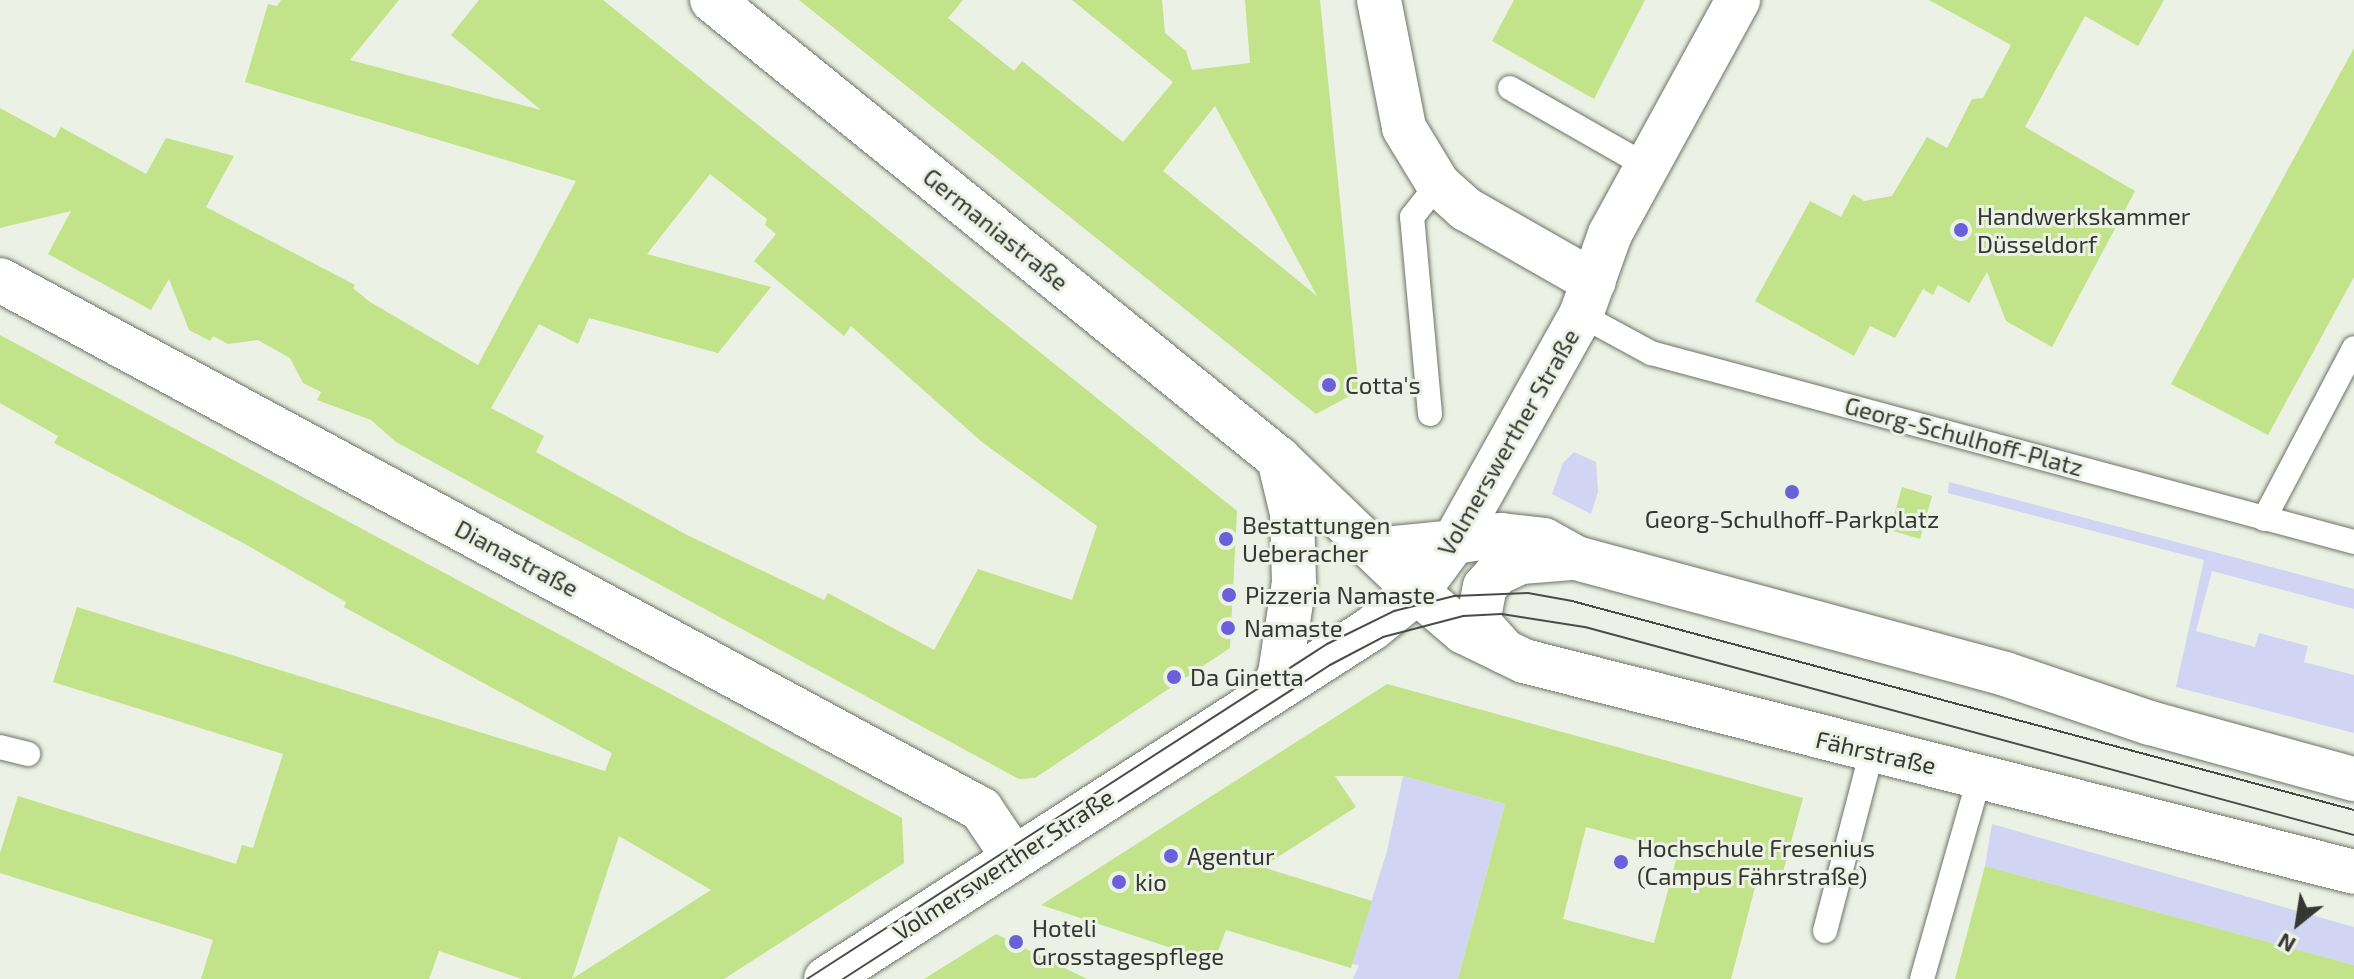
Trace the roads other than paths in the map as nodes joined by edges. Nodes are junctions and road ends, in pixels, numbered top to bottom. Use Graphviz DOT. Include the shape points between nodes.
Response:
graph roads {
  1 [pos="712,0"];
  2 [pos="1379,0"];
  3 [pos="1738,0"];
  4 [pos="1510,88"];
  5 [pos="1647,166"];
  6 [pos="1438,184"];
  7 [pos="0,280"];
  8 [pos="1587,298"];
  9 [pos="2354,348"];
  10 [pos="1430,414"];
  11 [pos="1279,459"];
  12 [pos="2264,519"];
  13 [pos="1454,542"];
  14 [pos="2354,542"];
  15 [pos="1375,550"];
  16 [pos="1576,558"];
  17 [pos="1417,592"];
  18 [pos="1510,656"];
  19 [pos="1272,690"];
  20 [pos="0,747"];
  21 [pos="1872,750"];
  22 [pos="28,754"];
  23 [pos="1980,775"];
  24 [pos="2354,779"];
  25 [pos="1014,858"];
  26 [pos="2354,872"];
  27 [pos="1825,931"];
  28 [pos="826,979"];
  29 [pos="1922,979"];
  1 -- 11 [label="street, Germaniastraße"];
  2 -- 6 [label="street" via="1404,128"];
  3 -- 5 [label="street, Volmerswerther Straße"];
  4 -- 5 [label="lane"];
  5 -- 8 [label="street, Volmerswerther Straße" via="1610,234"];
  6 -- 8 [label="street"];
  6 -- 10 [label="lane" via="1412,217"];
  7 -- 25 [label="street, Dianastraße" via="981,809"];
  8 -- 12 [label="lane, Georg-Schulhoff-Platz" via="1651,353"];
  8 -- 13 [label="street, Volmerswerther Straße"];
  9 -- 12 [label="lane"];
  11 -- 15 [label="street, Germaniastraße"];
  11 -- 19 [label="street" via="1292,513 1294,583 1280,674"];
  12 -- 14 [label="lane, Georg-Schulhoff-Platz"];
  13 -- 15 [label="street"];
  13 -- 16 [label="street" via="1501,535 1544,540"];
  13 -- 17 [label="street, Volmerswerther Straße"];
  15 -- 17 [label="street, Germaniastraße"];
  16 -- 18 [label="street" via="1521,562 1497,573 1485,587 1478,622"];
  16 -- 24 [label="street" via="1991,670 2150,723"];
  17 -- 18 [label="street, Fährstraße" via="1464,632"];
  17 -- 19 [label="street, Volmerswerther Straße" via="1371,629"];
  18 -- 21 [label="street, Fährstraße"];
  19 -- 25 [label="street, Volmerswerther Straße"];
  20 -- 22 [label="lane"];
  21 -- 23 [label="street, Fährstraße"];
  21 -- 27 [label="lane"];
  23 -- 26 [label="street, Fährstraße"];
  23 -- 29 [label="lane"];
  25 -- 28 [label="street, Volmerswerther Straße"];
}
